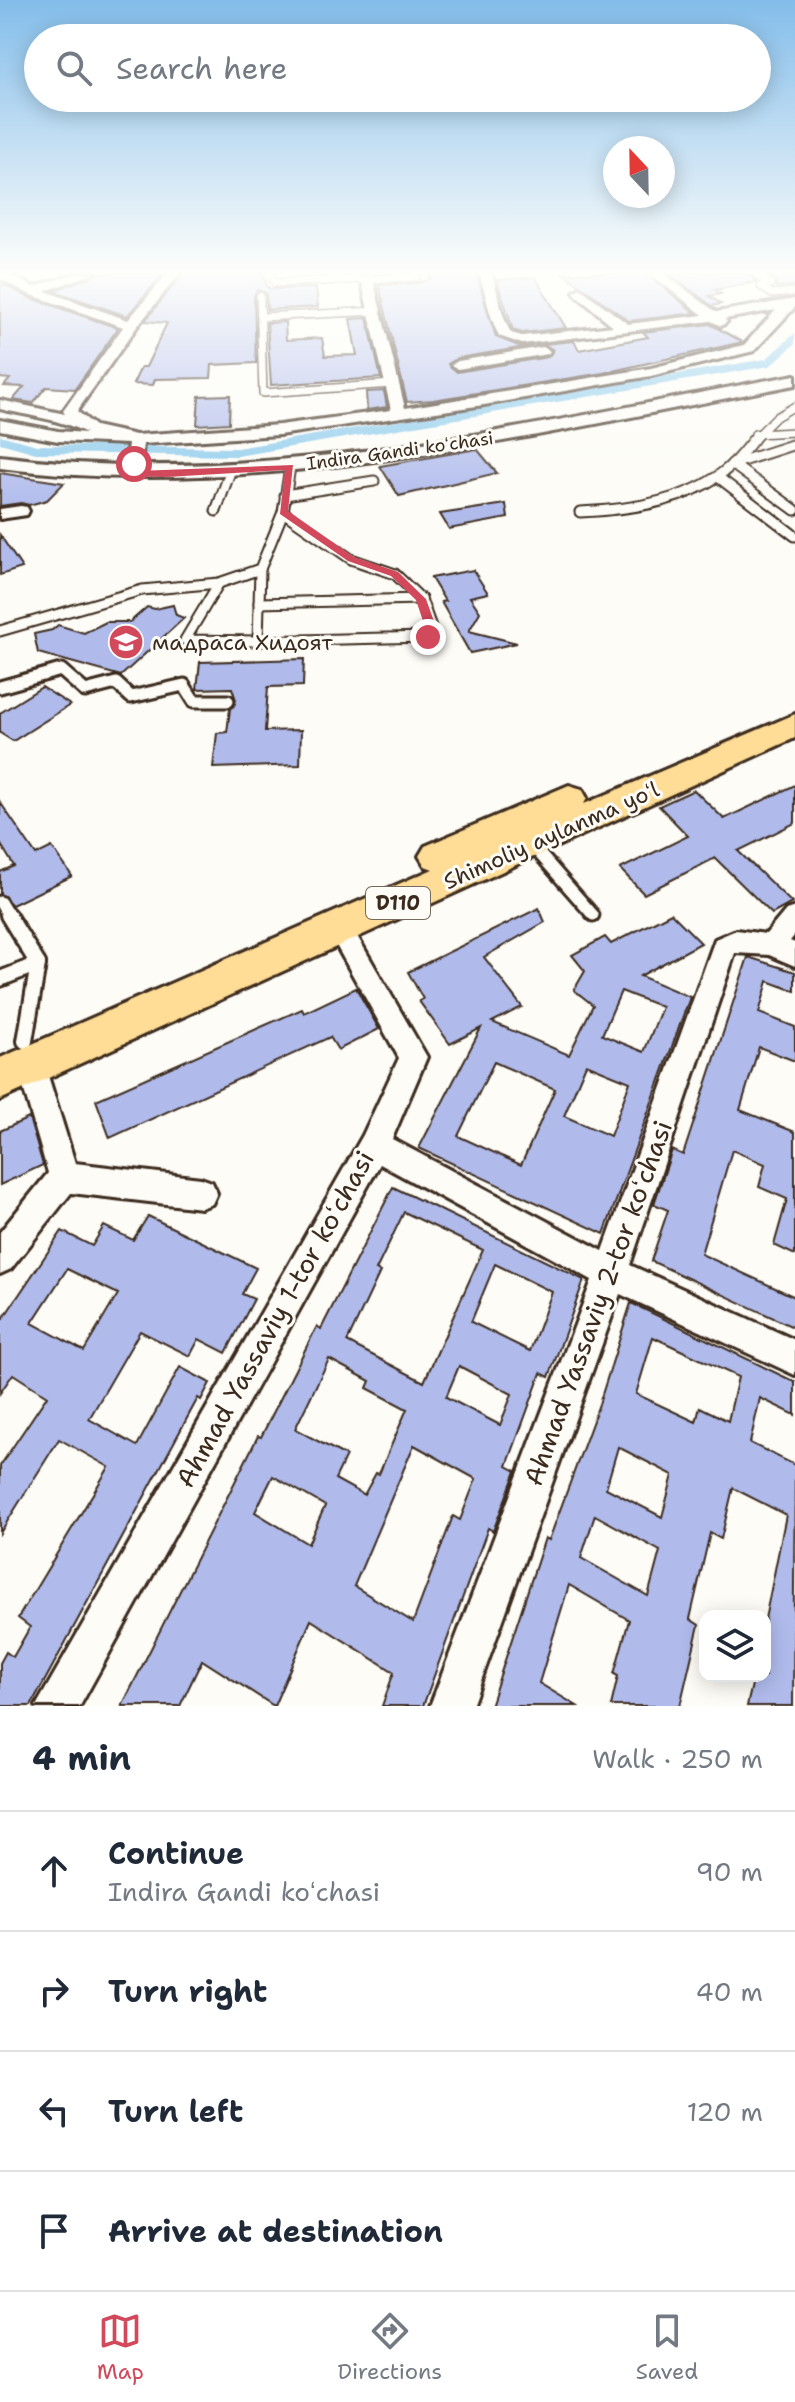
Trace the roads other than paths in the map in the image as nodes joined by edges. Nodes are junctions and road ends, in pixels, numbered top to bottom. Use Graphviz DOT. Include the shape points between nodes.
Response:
graph roads {
  1 [pos="111,353"];
  2 [pos="262,353"];
  3 [pos="386,353"];
  4 [pos="532,353"];
  5 [pos="733,353"];
  6 [pos="458,365"];
  7 [pos="795,380"];
  8 [pos="392,384"];
  9 [pos="0,404"];
  10 [pos="795,406"];
  11 [pos="399,412"];
  12 [pos="75,420"];
  13 [pos="0,425"];
  14 [pos="795,432"];
  15 [pos="755,434"];
  16 [pos="136,440"];
  17 [pos="795,444"];
  18 [pos="0,462"];
  19 [pos="732,464"];
  20 [pos="290,467"];
  21 [pos="133,469"];
  22 [pos="230,472"];
  23 [pos="718,477"];
  24 [pos="374,481"];
  25 [pos="285,495"];
  26 [pos="795,510"];
  27 [pos="21,511"];
  28 [pos="216,511"];
  29 [pos="283,512"];
  30 [pos="580,512"];
  31 [pos="0,514"];
  32 [pos="795,536"];
  33 [pos="260,569"];
  34 [pos="219,583"];
  35 [pos="421,599"];
  36 [pos="259,603"];
  37 [pos="0,631"];
  38 [pos="258,641"];
  39 [pos="0,687"];
  40 [pos="795,700"];
  41 [pos="228,701"];
  42 [pos="795,725"];
  43 [pos="519,839"];
  44 [pos="0,902"];
  45 [pos="593,915"];
  46 [pos="795,917"];
  47 [pos="340,929"];
  48 [pos="784,950"];
  49 [pos="38,964"];
  50 [pos="0,979"];
  51 [pos="14,1060"];
  52 [pos="374,1145"];
  53 [pos="64,1177"];
  54 [pos="201,1193"];
  55 [pos="0,1258"];
  56 [pos="611,1273"];
  57 [pos="795,1358"];
  58 [pos="57,1706"];
  59 [pos="451,1706"];
  1 -- 12 [label="street" via="70,411"];
  2 -- 8 [label="lane" via="263,393"];
  3 -- 8 [label="street"];
  4 -- 6 [label="street"];
  5 -- 11 [label="street" via="651,372"];
  7 -- 20 [label="street, Indira Gandi koʻchasi" via="555,427"];
  8 -- 11 [label="street"];
  9 -- 12 [label="street"];
  10 -- 15 [label="lane"];
  11 -- 16 [label="street" via="279,430"];
  12 -- 16 [label="street" via="104,434"];
  13 -- 16 [label="street" via="58,436"];
  14 -- 15 [label="lane"];
  15 -- 19 [label="lane"];
  16 -- 21 [label="street"];
  17 -- 19 [label="lane"];
  18 -- 21 [label="street, Indira Gandi koʻchasi" via="54,471"];
  19 -- 23 [label="lane"];
  19 -- 26 [label="lane"];
  20 -- 22 [label="street, Indira Gandi koʻchasi"];
  20 -- 25 [label="lane"];
  21 -- 22 [label="street, Indira Gandi koʻchasi"];
  22 -- 28 [label="lane"];
  23 -- 30 [label="lane" via="695,490 652,501"];
  23 -- 32 [label="lane"];
  24 -- 25 [label="lane"];
  25 -- 29 [label="lane"];
  27 -- 31 [label="street"];
  29 -- 33 [label="lane"];
  29 -- 35 [label="lane" via="351,559 395,574"];
  33 -- 34 [label="lane"];
  33 -- 36 [label="lane"];
  34 -- 37 [label="lane" via="150,588"];
  34 -- 38 [label="lane" via="185,640"];
  35 -- 36 [label="lane"];
  35 -- 38 [label="lane" via="431,627 425,639"];
  36 -- 38 [label="lane"];
  39 -- 41 [label="lane" via="61,670 85,691 113,683 131,697 184,685 194,701"];
  40 -- 43 [label="main road, Shimoliy aylanma yoʻl / D110"];
  42 -- 43 [label="main road, Shimoliy aylanma yoʻl / D110"];
  43 -- 45 [label="lane"];
  43 -- 47 [label="main road, Shimoliy aylanma yoʻl / D110"];
  43 -- 51 [label="main road, Shimoliy aylanma yoʻl / D110"];
  44 -- 49 [label="lane"];
  46 -- 48 [label="street"];
  47 -- 51 [label="main road, Shimoliy aylanma yoʻl / D110"];
  47 -- 52 [label="street, Ahmad Yassaviy 1-tor koʻchasi" via="413,1057"];
  48 -- 56 [label="street, Ahmad Yassaviy 2-tor koʻchasi" via="736,940 724,946"];
  49 -- 50 [label="lane"];
  49 -- 51 [label="lane"];
  51 -- 53 [label="street"];
  52 -- 56 [label="street"];
  52 -- 58 [label="street, Ahmad Yassaviy 1-tor koʻchasi"];
  53 -- 54 [label="street"];
  53 -- 55 [label="street"];
  56 -- 57 [label="street"];
  56 -- 59 [label="street, Ahmad Yassaviy 2-tor koʻchasi"];
}
